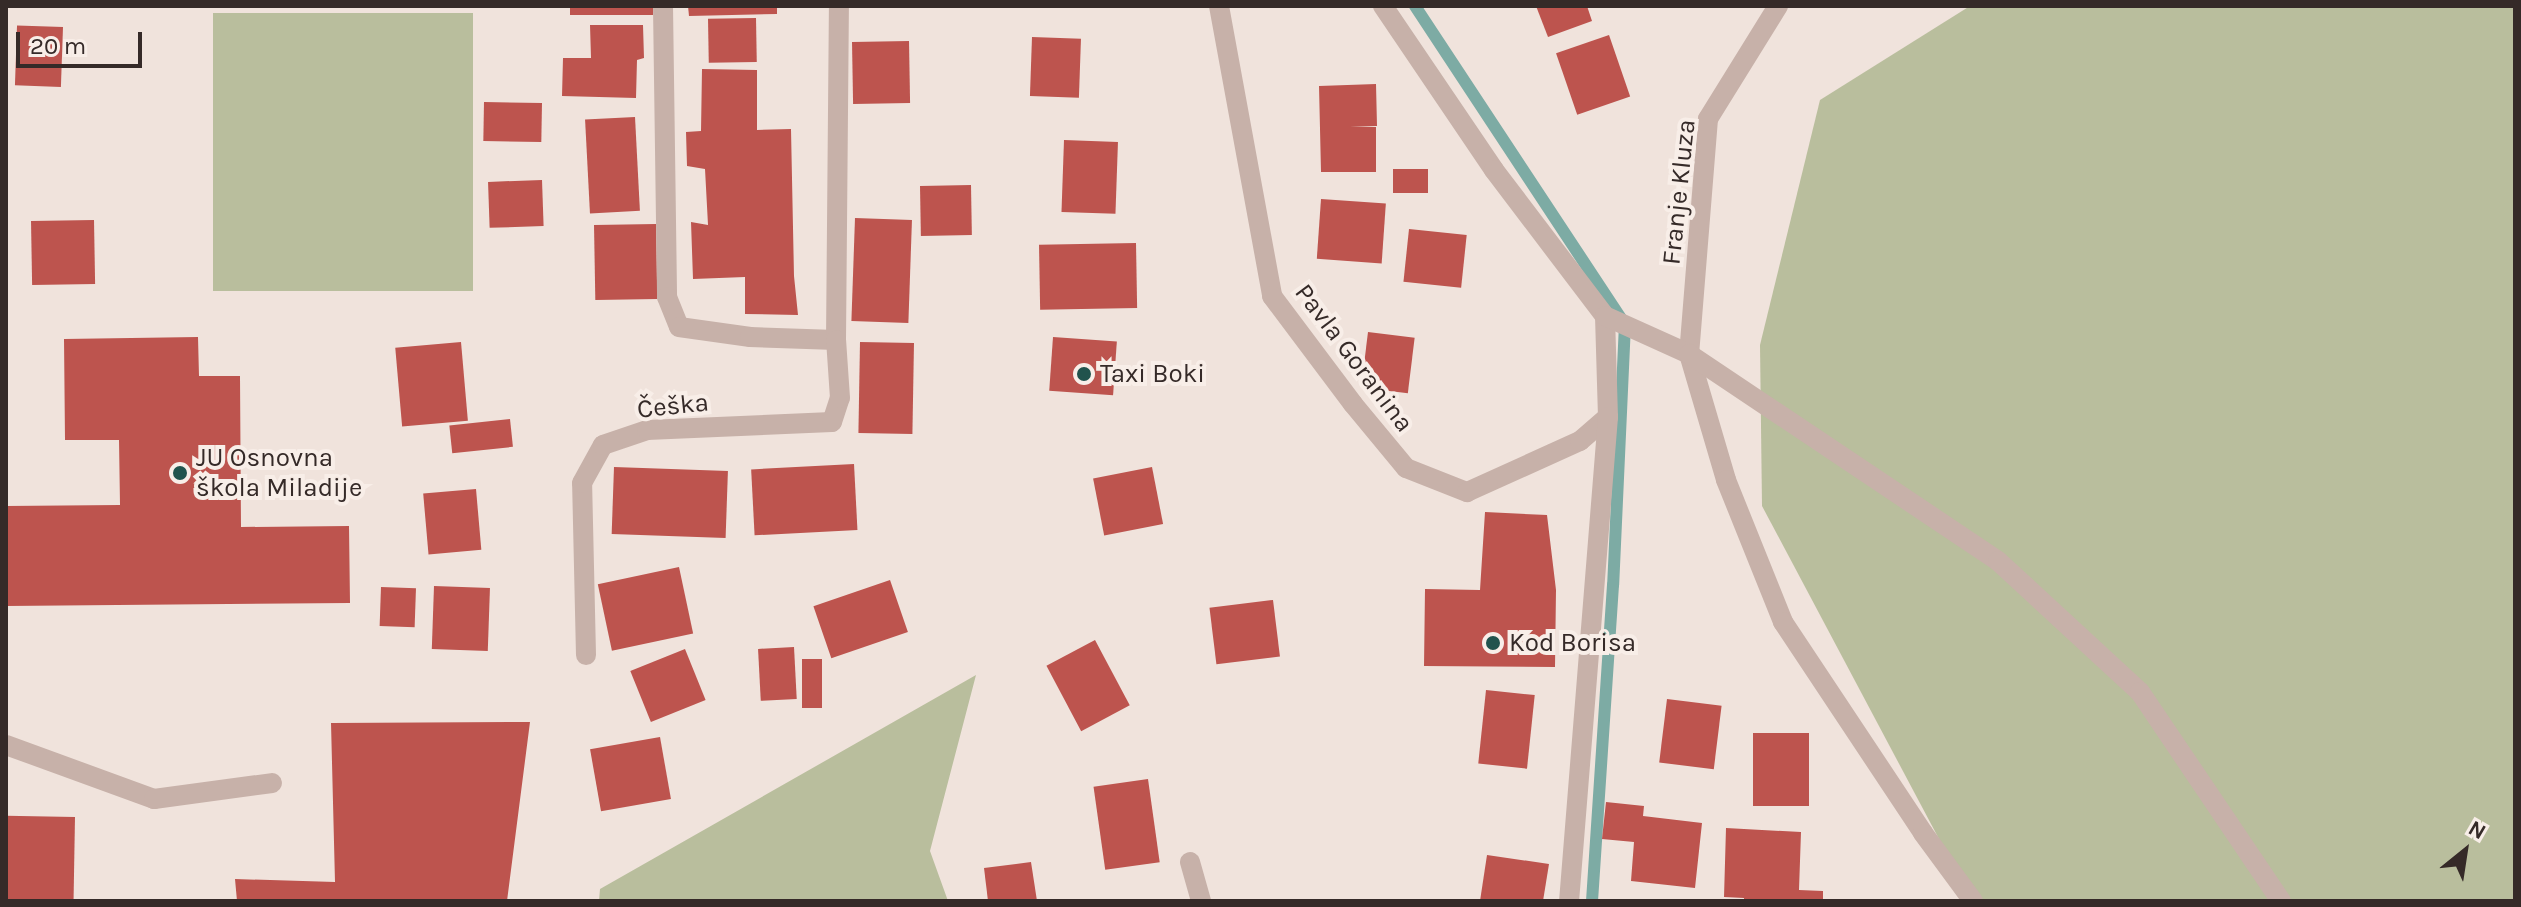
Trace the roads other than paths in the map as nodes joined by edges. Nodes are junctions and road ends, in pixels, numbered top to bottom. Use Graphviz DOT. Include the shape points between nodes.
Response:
graph roads {
  1 [pos="663,6"];
  2 [pos="839,6"];
  3 [pos="1219,6"];
  4 [pos="1383,6"];
  5 [pos="1778,6"];
  6 [pos="1605,316"];
  7 [pos="836,340"];
  8 [pos="1689,354"];
  9 [pos="1608,417"];
  10 [pos="586,655"];
  11 [pos="6,745"];
  12 [pos="272,783"];
  13 [pos="1190,862"];
  14 [pos="1201,901"];
  15 [pos="1569,901"];
  16 [pos="1973,901"];
  17 [pos="2281,901"];
  1 -- 7 [label="street" via="667,297 679,327 750,337"];
  2 -- 7 [label="street, Češka"];
  3 -- 9 [label="street, Pavla Goranina" via="1272,296 1406,468 1467,492 1580,441"];
  4 -- 6 [label="street" via="1494,170"];
  5 -- 8 [label="street, Franje Kluza" via="1708,119"];
  6 -- 8 [label="street"];
  6 -- 9 [label="street"];
  7 -- 10 [label="street, Češka" via="840,398 832,422 647,430 603,445 582,483"];
  8 -- 16 [label="street" via="1726,480 1783,622"];
  8 -- 17 [label="street" via="1998,561 2119,672 2140,692"];
  9 -- 15 [label="street"];
  11 -- 12 [label="street" via="154,799"];
  13 -- 14 [label="street"];
}
